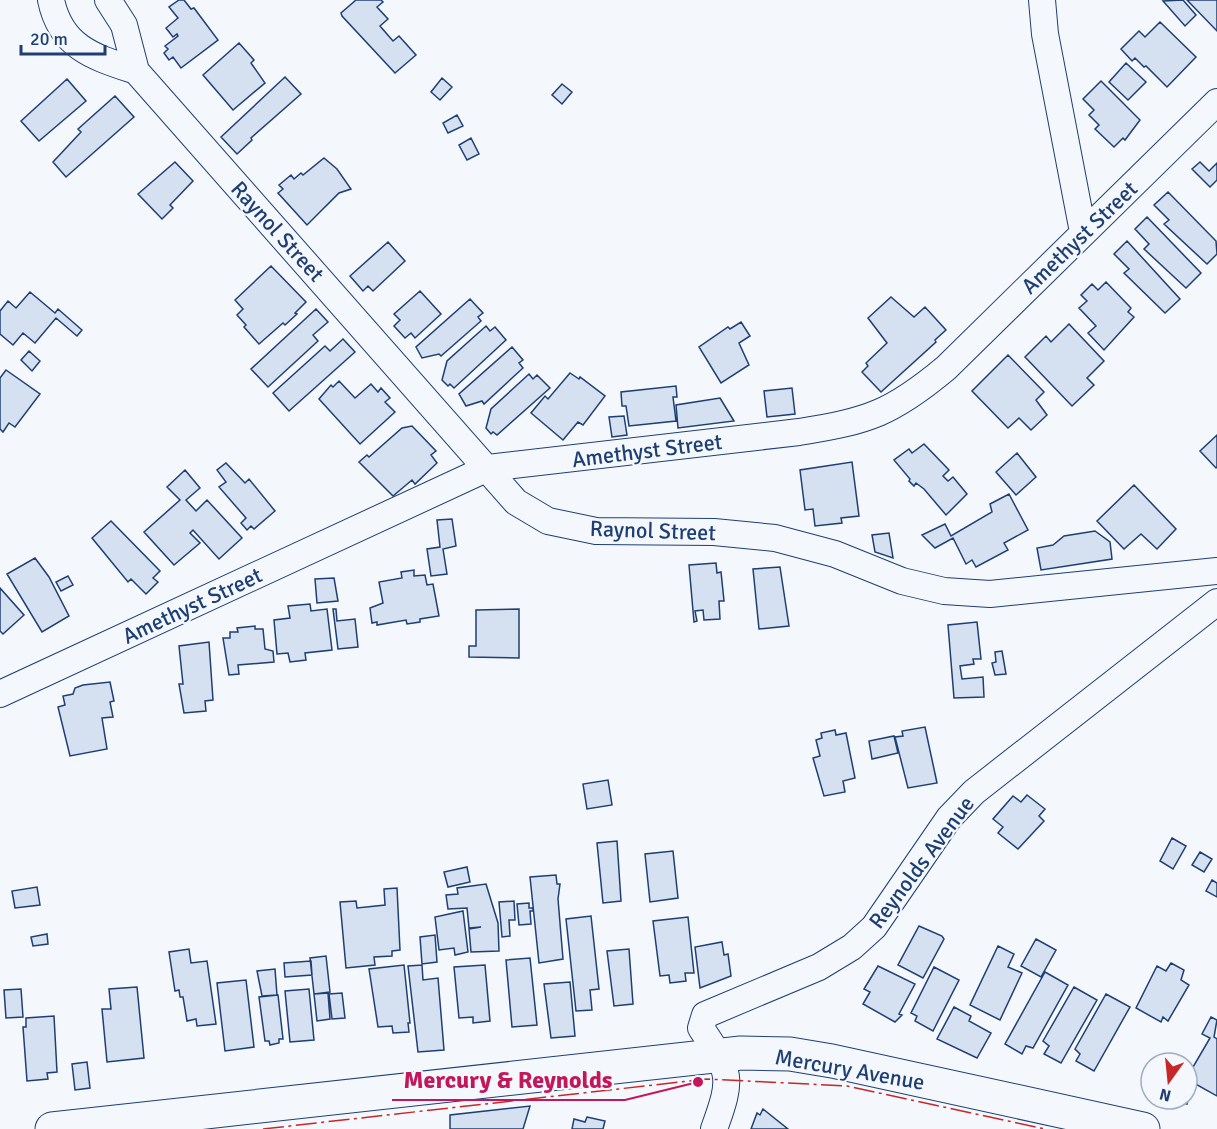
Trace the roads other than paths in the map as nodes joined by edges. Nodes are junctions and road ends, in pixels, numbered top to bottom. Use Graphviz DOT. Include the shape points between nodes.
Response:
graph roads {
  1 [pos="51,0"];
  2 [pos="108,0"];
  3 [pos="1042,0"];
  4 [pos="136,71"];
  5 [pos="1217,102"];
  6 [pos="1083,232"];
  7 [pos="488,468"];
  8 [pos="1217,571"];
  9 [pos="1217,602"];
  10 [pos="0,694"];
  11 [pos="719,1055"];
  12 [pos="52,1129"];
  13 [pos="714,1129"];
  14 [pos="1143,1129"];
  1 -- 4 [label="street, Raynol Street" via="54,16 66,37 83,51"];
  2 -- 4 [label="street, Raynol Street" via="124,25"];
  3 -- 6 [label="street"];
  4 -- 7 [label="street, Raynol Street"];
  5 -- 6 [label="street, Amethyst Street"];
  6 -- 7 [label="street, Amethyst Street" via="946,368 915,394 880,415 800,432"];
  7 -- 8 [label="street, Raynol Street" via="516,502 548,521 596,531 714,532 775,538 835,554 902,581 944,591 990,594"];
  7 -- 10 [label="street, Amethyst Street"];
  9 -- 11 [label="street, Reynolds Avenue" via="974,792 949,818 874,927 852,947 819,967 705,1015 701,1028"];
  11 -- 12 [label="street, Mercury Avenue"];
  11 -- 13 [label="street, Reynolds Avenue" via="728,1074 728,1092"];
  11 -- 14 [label="street, Mercury Avenue" via="790,1054 832,1061"];
}
